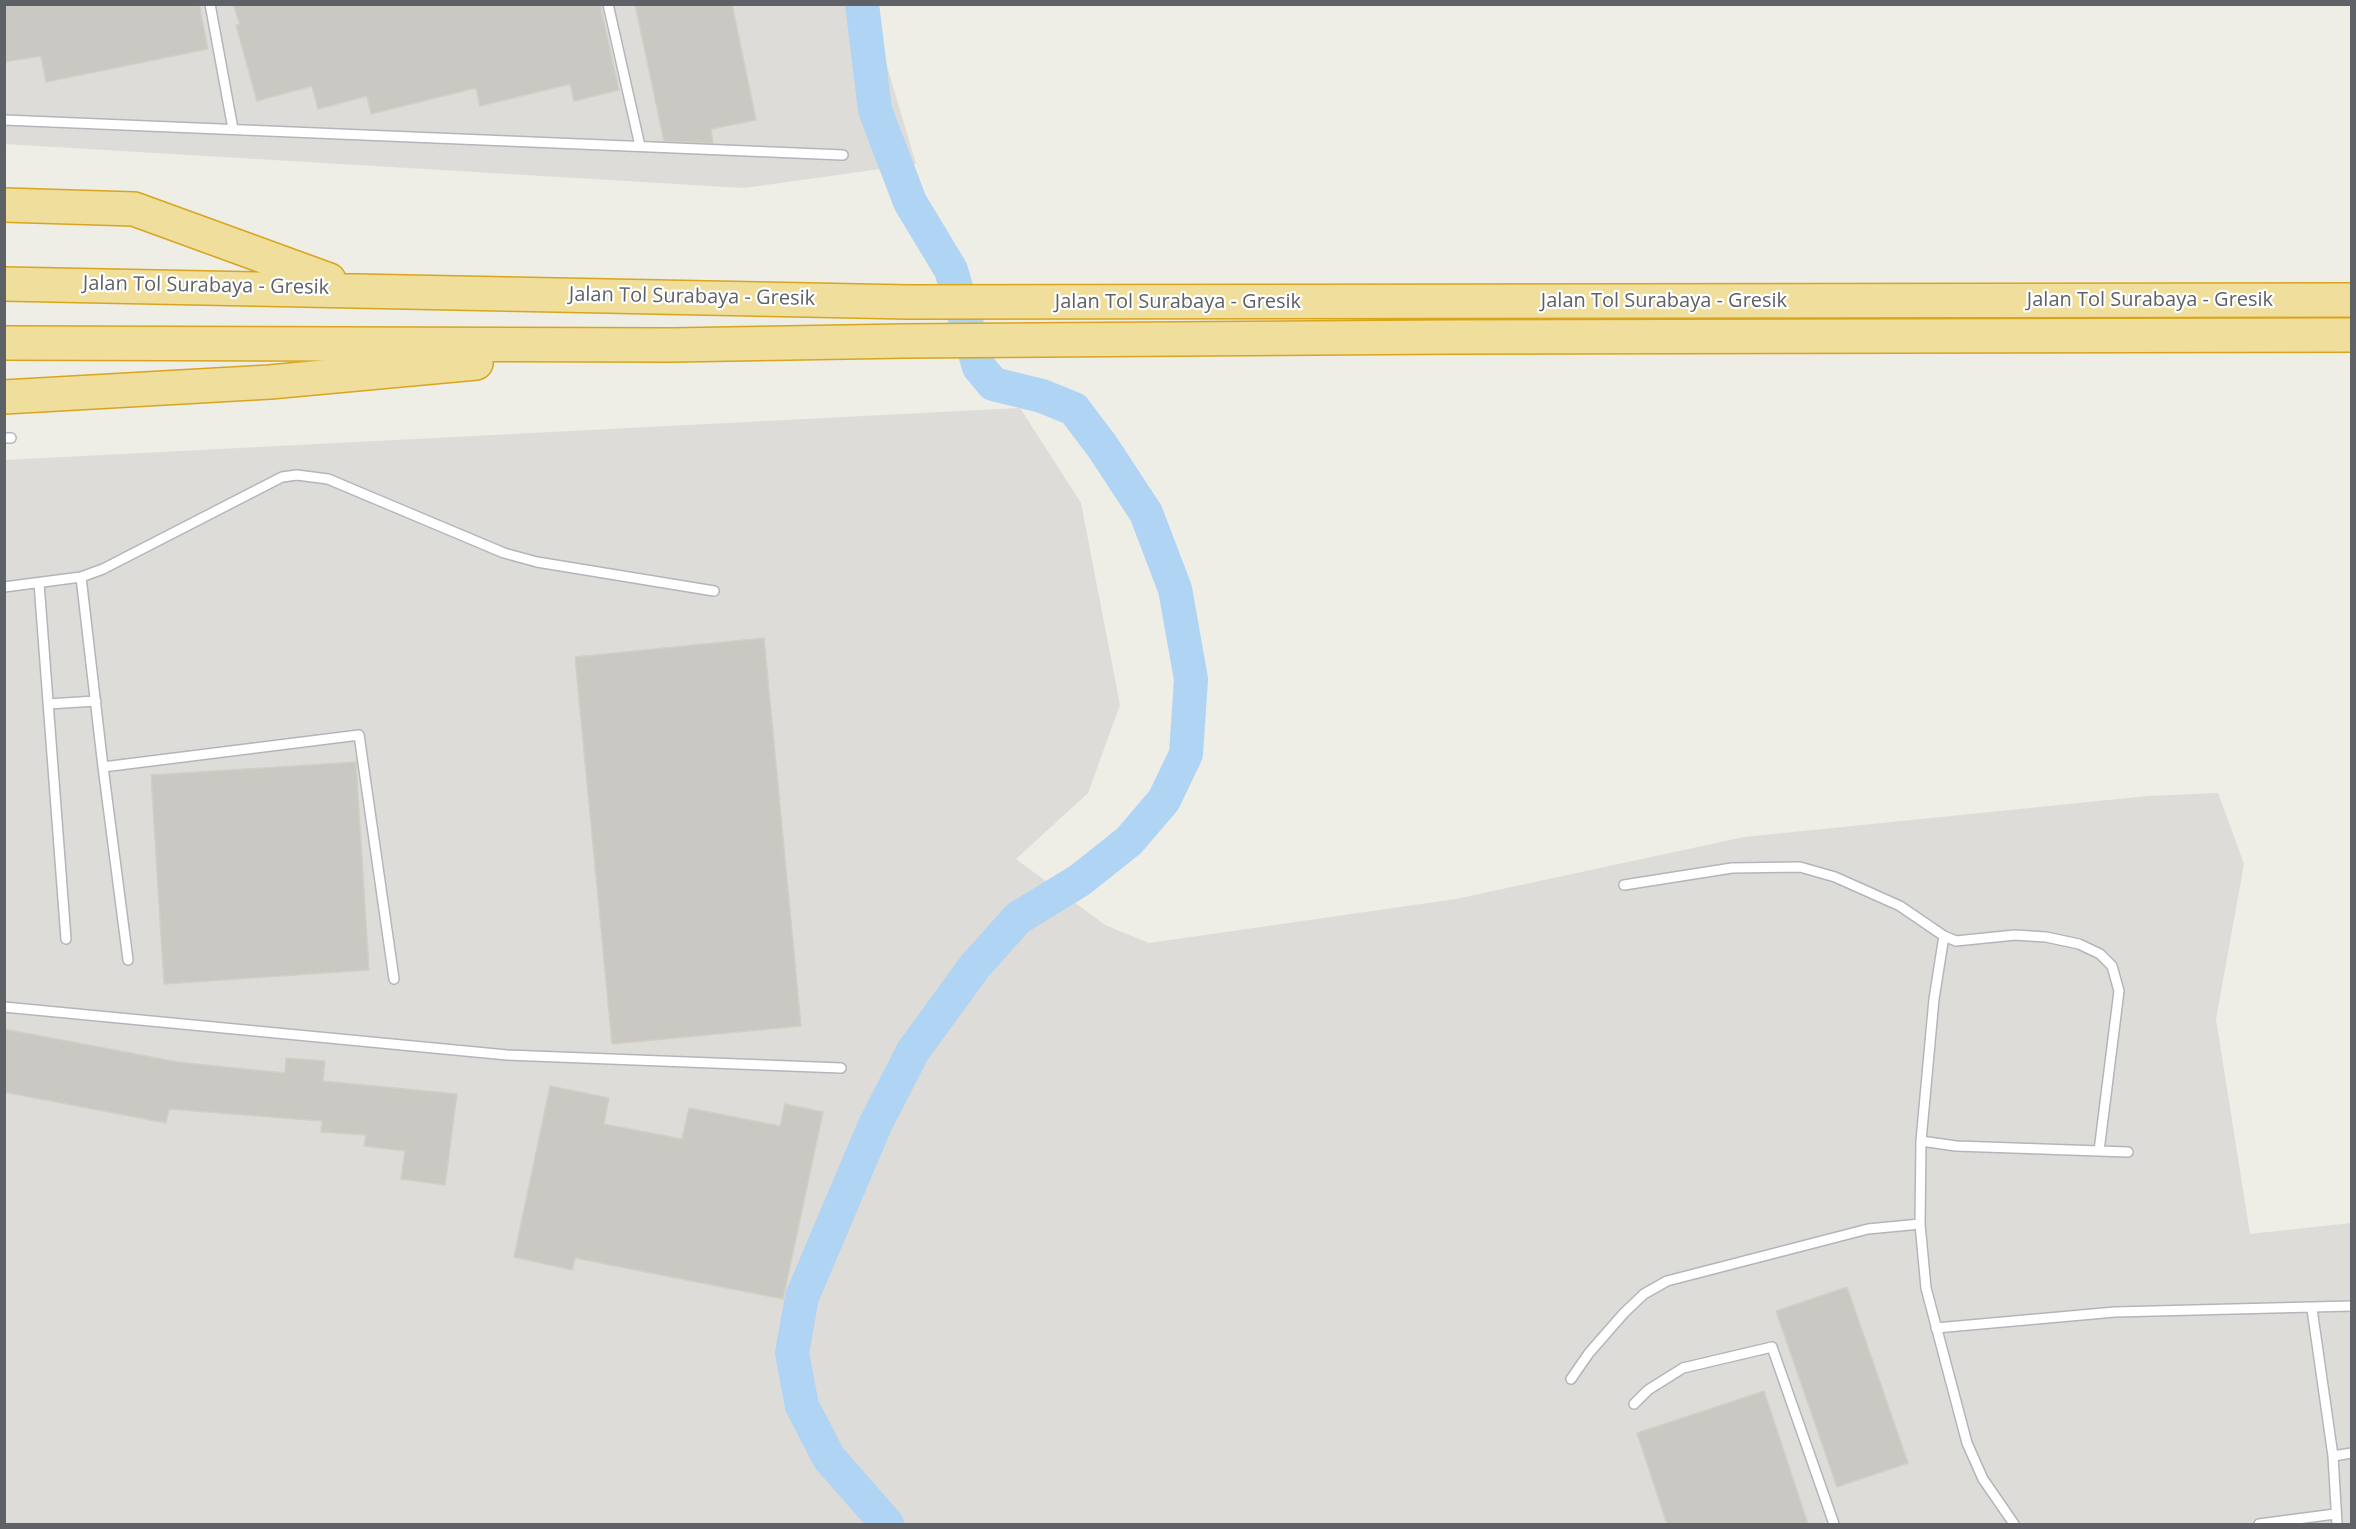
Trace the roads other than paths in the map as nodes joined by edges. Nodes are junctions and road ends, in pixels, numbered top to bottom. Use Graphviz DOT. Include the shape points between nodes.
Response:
graph roads {
  1 [pos="210,4"];
  2 [pos="608,4"];
  3 [pos="4,120"];
  4 [pos="233,129"];
  5 [pos="640,146"];
  6 [pos="843,155"];
  7 [pos="4,205"];
  8 [pos="4,284"];
  9 [pos="353,289"];
  10 [pos="2352,300"];
  11 [pos="2352,335"];
  12 [pos="4,343"];
  13 [pos="672,345"];
  14 [pos="4,397"];
  15 [pos="81,578"];
  16 [pos="39,583"];
  17 [pos="4,587"];
  18 [pos="714,591"];
  19 [pos="96,701"];
  20 [pos="48,704"];
  21 [pos="103,767"];
  22 [pos="1624,885"];
  23 [pos="1944,936"];
  24 [pos="66,939"];
  25 [pos="128,960"];
  26 [pos="394,979"];
  27 [pos="4,1007"];
  28 [pos="841,1068"];
  29 [pos="1921,1141"];
  30 [pos="2099,1151"];
  31 [pos="2128,1152"];
  32 [pos="1920,1224"];
  33 [pos="2352,1306"];
  34 [pos="2312,1309"];
  35 [pos="1936,1328"];
  36 [pos="1571,1379"];
  37 [pos="1634,1404"];
  38 [pos="2352,1453"];
  39 [pos="2333,1456"];
  40 [pos="2335,1514"];
  41 [pos="1834,1524"];
  42 [pos="2014,1524"];
  43 [pos="2259,1524"];
  44 [pos="2337,1524"];
  1 -- 4 [label="lane"];
  2 -- 5 [label="lane"];
  3 -- 4 [label="lane"];
  4 -- 5 [label="lane"];
  5 -- 6 [label="lane"];
  7 -- 9 [label="highway" via="134,209"];
  8 -- 9 [label="highway, Jalan Tol Surabaya - Gresik"];
  9 -- 10 [label="highway, Jalan Tol Surabaya - Gresik" via="908,302"];
  11 -- 13 [label="highway, Jalan Tol Surabaya - Gresik"];
  12 -- 13 [label="highway, Jalan Tol Surabaya - Gresik"];
  13 -- 14 [label="highway" via="270,382"];
  15 -- 16 [label="lane"];
  15 -- 18 [label="lane" via="282,477 297,475 328,479 504,553"];
  15 -- 19 [label="lane"];
  16 -- 17 [label="lane"];
  16 -- 20 [label="lane"];
  19 -- 20 [label="lane"];
  19 -- 21 [label="lane"];
  20 -- 24 [label="lane"];
  21 -- 25 [label="lane"];
  21 -- 26 [label="lane" via="359,735"];
  22 -- 23 [label="lane" via="1732,867 1800,867 1835,877 1900,906"];
  23 -- 29 [label="lane"];
  23 -- 30 [label="lane" via="1964,941 2014,935 2046,938 2079,944 2100,954 2112,966 2119,991"];
  27 -- 28 [label="lane" via="507,1055"];
  29 -- 30 [label="lane" via="1956,1146"];
  29 -- 32 [label="lane"];
  30 -- 31 [label="lane"];
  32 -- 35 [label="lane" via="1926,1288"];
  32 -- 36 [label="lane" via="1868,1229 1660,1284 1623,1313"];
  33 -- 34 [label="lane"];
  34 -- 35 [label="lane" via="2115,1312"];
  34 -- 39 [label="lane"];
  35 -- 42 [label="lane" via="1967,1443 1983,1479"];
  37 -- 41 [label="lane" via="1683,1368 1772,1347"];
  38 -- 39 [label="lane"];
  39 -- 40 [label="lane"];
  40 -- 43 [label="lane"];
  40 -- 44 [label="lane"];
}
